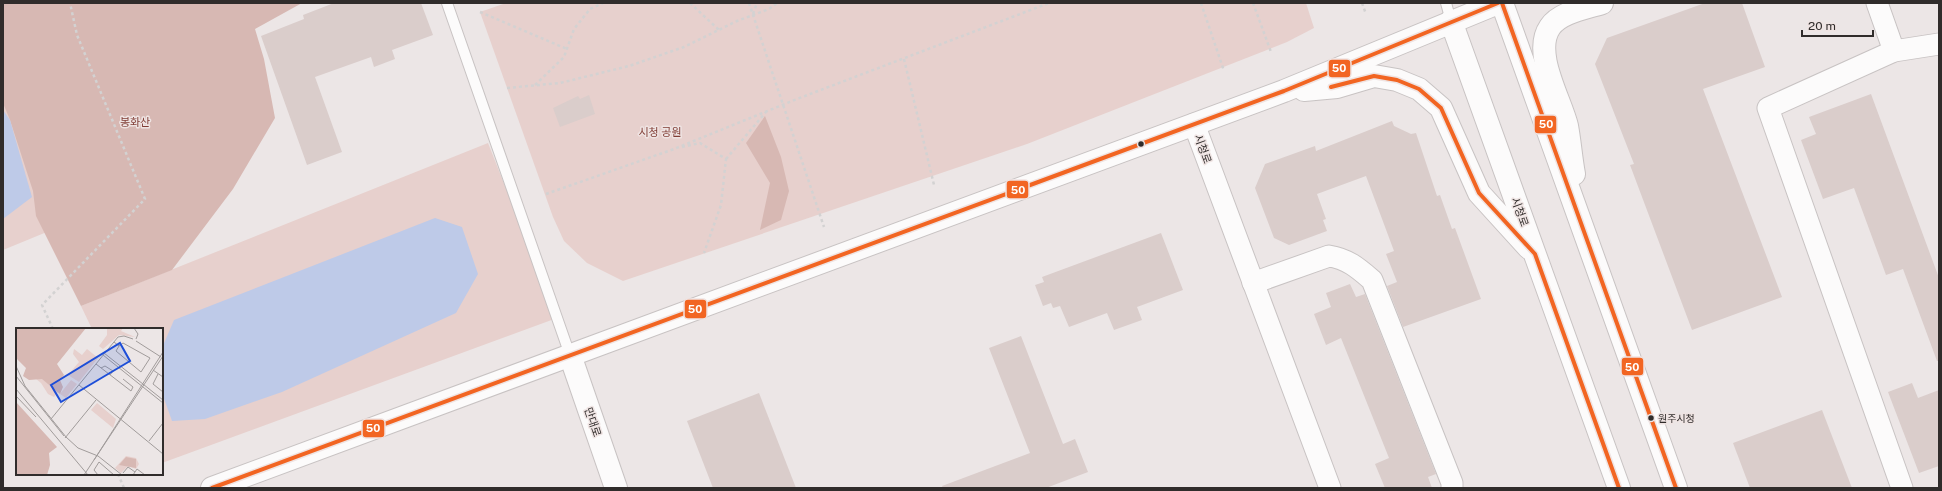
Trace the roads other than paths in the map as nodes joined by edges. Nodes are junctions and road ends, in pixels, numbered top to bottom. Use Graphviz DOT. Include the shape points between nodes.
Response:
graph roads {
  1 [pos="447,3"];
  2 [pos="1498,3"];
  3 [pos="1502,3"];
  4 [pos="1602,3"];
  5 [pos="1877,3"];
  6 [pos="1448,12"];
  7 [pos="1939,44"];
  8 [pos="1894,51"];
  9 [pos="1284,91"];
  10 [pos="1194,124"];
  11 [pos="1581,223"];
  12 [pos="1535,254"];
  13 [pos="1253,283"];
  14 [pos="570,355"];
  15 [pos="212,488"];
  16 [pos="616,488"];
  17 [pos="1330,488"];
  18 [pos="1452,488"];
  19 [pos="1619,488"];
  20 [pos="1676,488"];
  21 [pos="1902,488"];
  1 -- 14 [label="lane"];
  2 -- 6 [label="street"];
  3 -- 11 [label="street"];
  4 -- 11 [label="street" via="1562,17 1550,26 1546,38 1548,76 1566,125"];
  5 -- 8 [label="street"];
  6 -- 9 [label="street"];
  6 -- 12 [label="street, 시청로"];
  7 -- 8 [label="street"];
  8 -- 21 [label="street" via="1768,108"];
  9 -- 10 [label="street"];
  9 -- 12 [label="street" via="1337,87 1374,76 1397,80 1420,89 1441,108 1479,193"];
  10 -- 13 [label="street, 시청로"];
  10 -- 14 [label="street"];
  11 -- 20 [label="street"];
  12 -- 19 [label="street, 시청로"];
  13 -- 17 [label="street, 시청로"];
  13 -- 18 [label="street" via="1329,256 1342,258 1372,280"];
  14 -- 15 [label="street"];
  14 -- 16 [label="street, 만대로"];
}
